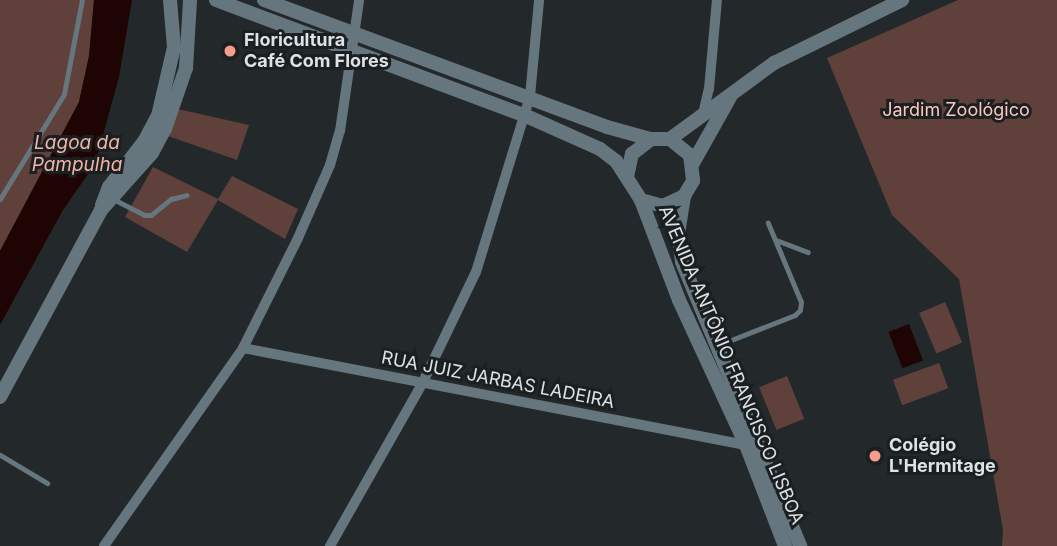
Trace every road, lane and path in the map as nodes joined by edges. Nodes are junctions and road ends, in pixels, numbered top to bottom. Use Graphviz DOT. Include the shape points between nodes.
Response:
graph roads {
  1 [pos="82,0"];
  2 [pos="170,0"];
  3 [pos="190,0"];
  4 [pos="216,0"];
  5 [pos="264,0"];
  6 [pos="359,0"];
  7 [pos="539,0"];
  8 [pos="717,0"];
  9 [pos="902,0"];
  10 [pos="886,4"];
  11 [pos="356,34"];
  12 [pos="353,53"];
  13 [pos="735,90"];
  14 [pos="530,96"];
  15 [pos="703,114"];
  16 [pos="524,115"];
  17 [pos="651,139"];
  18 [pos="670,139"];
  19 [pos="693,163"];
  20 [pos="627,177"];
  21 [pos="187,195"];
  22 [pos="684,196"];
  23 [pos="0,199"];
  24 [pos="641,200"];
  25 [pos="106,204"];
  26 [pos="768,223"];
  27 [pos="776,240"];
  28 [pos="808,252"];
  29 [pos="721,344"];
  30 [pos="243,348"];
  31 [pos="422,384"];
  32 [pos="0,397"];
  33 [pos="746,445"];
  34 [pos="0,455"];
  35 [pos="47,482"];
  36 [pos="334,545"];
  37 [pos="104,546"];
  38 [pos="785,546"];
  39 [pos="800,546"];
  1 -- 23 [label="lane" via="64,94"];
  2 -- 25 [label="street" via="174,47 158,117 109,187"];
  3 -- 25 [label="street" via="186,68 165,129 152,153"];
  4 -- 12 [label="street"];
  5 -- 11 [label="street"];
  6 -- 11 [label="street"];
  7 -- 14 [label="street"];
  8 -- 15 [label="street"];
  9 -- 10 [label="street"];
  10 -- 13 [label="street" via="774,63"];
  11 -- 12 [label="street"];
  11 -- 14 [label="street"];
  12 -- 16 [label="street"];
  12 -- 30 [label="street" via="330,165"];
  13 -- 15 [label="street"];
  13 -- 19 [label="street"];
  14 -- 16 [label="street"];
  14 -- 17 [label="street"];
  15 -- 18 [label="street"];
  16 -- 20 [label="street" via="600,149"];
  16 -- 31 [label="street" via="476,272"];
  17 -- 18 [label="street"];
  17 -- 20 [label="street" via="632,154"];
  18 -- 19 [label="street" via="685,148"];
  19 -- 22 [label="street" via="693,181"];
  20 -- 24 [label="street"];
  21 -- 25 [label="lane" via="171,199 151,215"];
  22 -- 24 [label="street" via="663,206"];
  22 -- 29 [label="street, AVENIDA ANTÔNIO FRANCISCO LISBOA" via="678,233 682,262"];
  24 -- 33 [label="street, AVENIDA ANTÔNIO FRANCISCO LISBOA" via="679,300"];
  25 -- 32 [label="street"];
  26 -- 27 [label="lane"];
  27 -- 28 [label="lane"];
  27 -- 29 [label="lane" via="801,302 800,310"];
  29 -- 39 [label="street, AVENIDA ANTÔNIO FRANCISCO LISBOA"];
  30 -- 31 [label="street, RUA JUIZ JARBAS LADEIRA"];
  30 -- 37 [label="street"];
  31 -- 33 [label="street, RUA JUIZ JARBAS LADEIRA"];
  31 -- 36 [label="street"];
  33 -- 38 [label="street, AVENIDA ANTÔNIO FRANCISCO LISBOA"];
  34 -- 35 [label="lane"];
}
